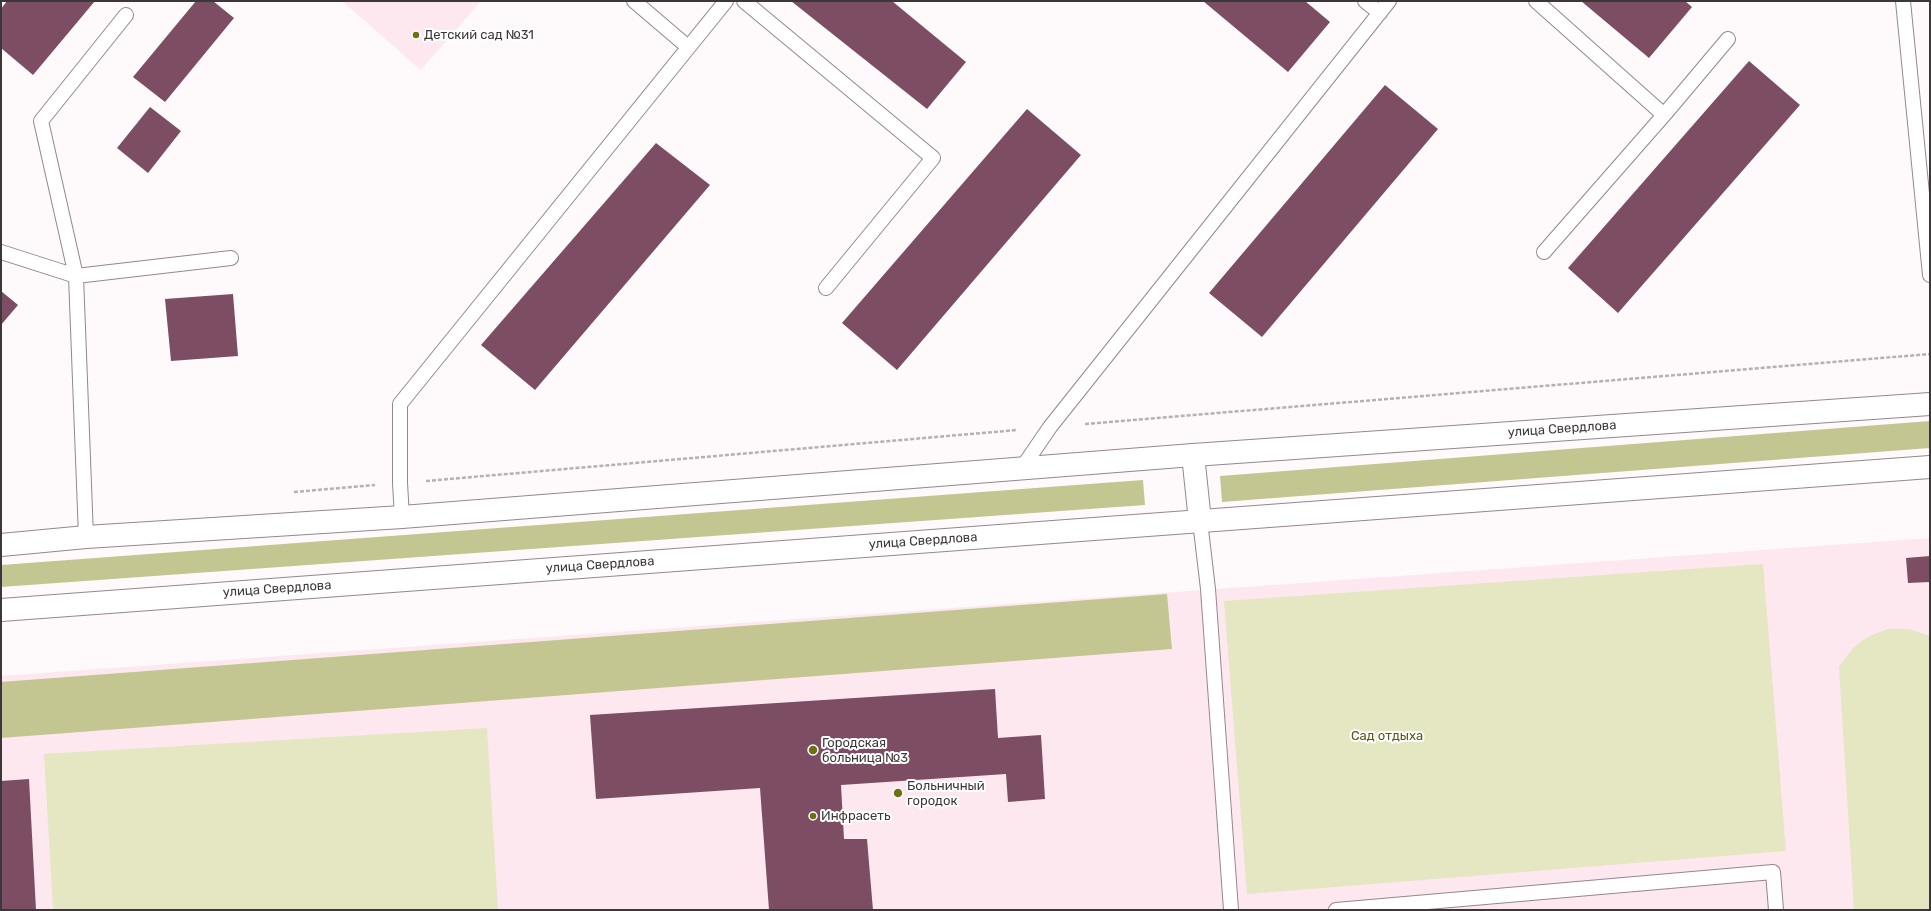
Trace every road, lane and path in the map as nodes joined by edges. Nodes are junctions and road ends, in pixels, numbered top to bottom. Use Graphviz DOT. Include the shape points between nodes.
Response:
graph roads {
  1 [pos="634,1"];
  2 [pos="726,1"];
  3 [pos="744,1"];
  4 [pos="1365,1"];
  5 [pos="1389,1"];
  6 [pos="1536,1"];
  7 [pos="1903,1"];
  8 [pos="1380,13"];
  9 [pos="126,15"];
  10 [pos="1728,39"];
  11 [pos="688,47"];
  12 [pos="1664,115"];
  13 [pos="1,252"];
  14 [pos="1544,252"];
  15 [pos="231,258"];
  16 [pos="76,276"];
  17 [pos="1930,276"];
  18 [pos="826,288"];
  19 [pos="1930,354"];
  20 [pos="1930,404"];
  21 [pos="1050,427"];
  22 [pos="1193,455"];
  23 [pos="1930,467"];
  24 [pos="1022,468"];
  25 [pos="400,483"];
  26 [pos="290,493"];
  27 [pos="402,517"];
  28 [pos="1200,521"];
  29 [pos="86,537"];
  30 [pos="1,545"];
  31 [pos="1,610"];
  32 [pos="1231,910"];
  33 [pos="1336,910"];
  34 [pos="1776,910"];
  1 -- 11 [label="lane"];
  2 -- 11 [label="lane"];
  3 -- 18 [label="lane" via="933,158"];
  4 -- 8 [label="lane"];
  5 -- 8 [label="lane"];
  6 -- 12 [label="lane"];
  7 -- 17 [label="lane"];
  8 -- 21 [label="lane"];
  9 -- 16 [label="lane" via="41,121"];
  10 -- 12 [label="lane"];
  11 -- 25 [label="lane" via="400,404"];
  12 -- 14 [label="lane"];
  13 -- 16 [label="lane"];
  15 -- 16 [label="lane"];
  16 -- 29 [label="lane"];
  19 -- 21 [label="path"];
  20 -- 22 [label="street, улица Свердлова"];
  21 -- 24 [label="lane"];
  21 -- 25 [label="path"];
  22 -- 24 [label="street, улица Свердлова"];
  22 -- 28 [label="street"];
  23 -- 28 [label="street, улица Свердлова"];
  24 -- 27 [label="street, улица Свердлова"];
  25 -- 26 [label="path"];
  25 -- 27 [label="lane"];
  27 -- 29 [label="street, улица Свердлова"];
  28 -- 31 [label="street, улица Свердлова"];
  28 -- 32 [label="lane" via="1208,589"];
  29 -- 30 [label="street, улица Свердлова"];
  33 -- 34 [label="lane" via="1773,872"];
}
